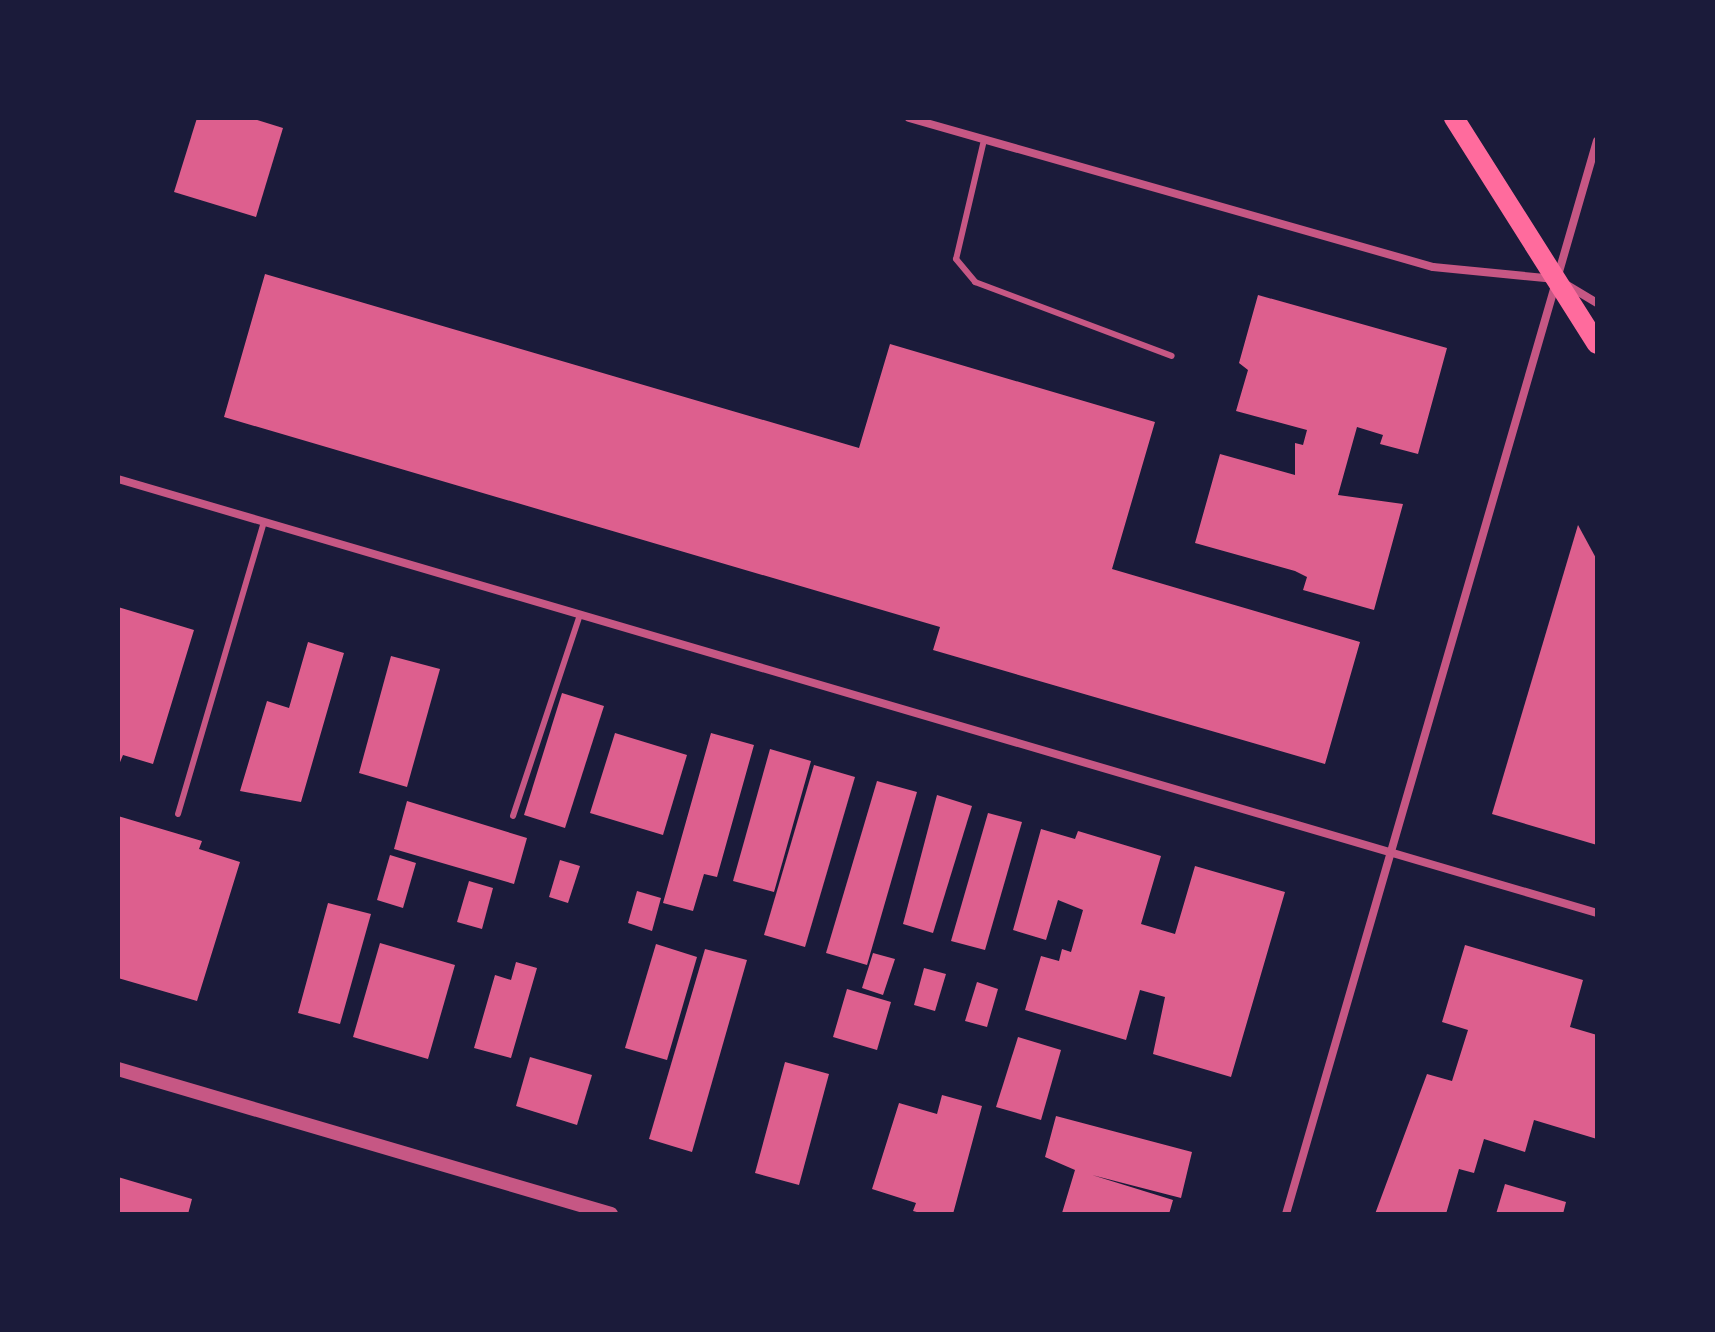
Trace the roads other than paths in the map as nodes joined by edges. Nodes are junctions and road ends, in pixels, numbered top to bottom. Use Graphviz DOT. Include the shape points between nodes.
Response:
graph roads {
  1 [pos="909,118"];
  2 [pos="1454,118"];
  3 [pos="984,140"];
  4 [pos="1597,141"];
  5 [pos="1556,279"];
  6 [pos="1597,303"];
  7 [pos="1597,344"];
  8 [pos="1172,356"];
  9 [pos="118,479"];
  10 [pos="264,522"];
  11 [pos="580,615"];
  12 [pos="178,814"];
  13 [pos="513,816"];
  14 [pos="1391,854"];
  15 [pos="1597,913"];
  16 [pos="118,1069"];
  17 [pos="611,1214"];
  18 [pos="1286,1214"];
  1 -- 3 [label="street"];
  2 -- 5 [label="main road"];
  3 -- 5 [label="street" via="1433,267"];
  3 -- 8 [label="lane" via="956,259 975,282"];
  4 -- 5 [label="street"];
  5 -- 6 [label="street"];
  5 -- 7 [label="main road"];
  5 -- 14 [label="street"];
  9 -- 10 [label="street"];
  10 -- 11 [label="street"];
  10 -- 12 [label="lane"];
  11 -- 13 [label="lane"];
  11 -- 14 [label="street"];
  14 -- 15 [label="street"];
  14 -- 18 [label="street"];
  16 -- 17 [label="street"];
}
